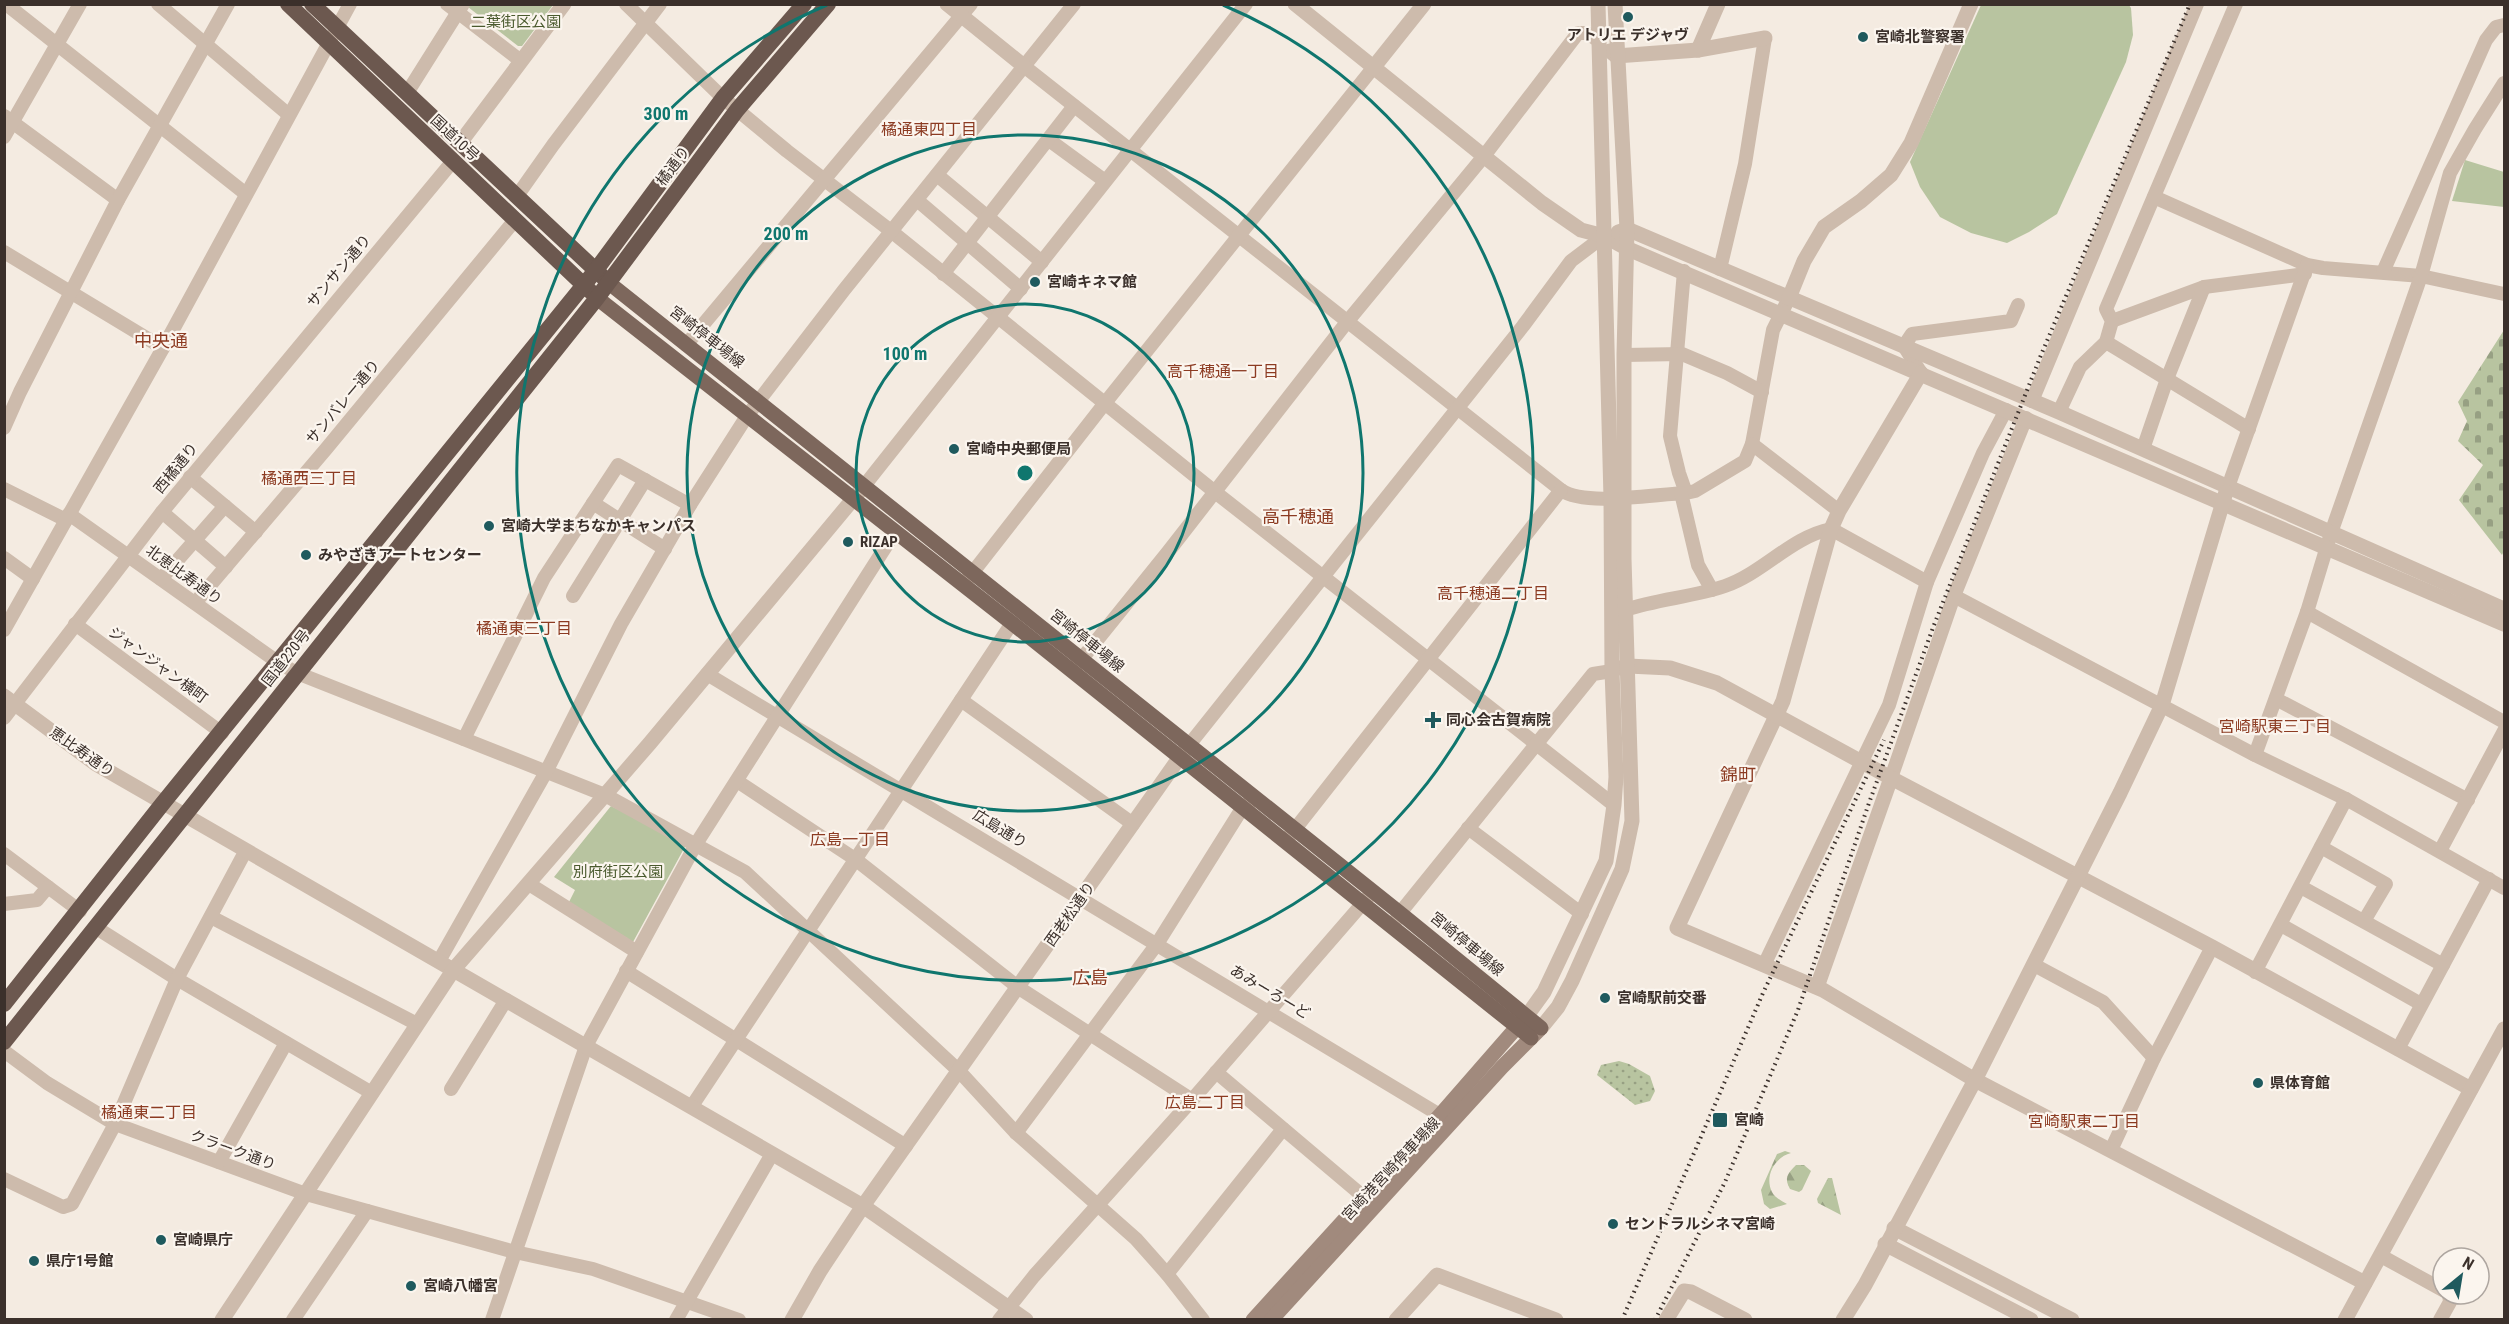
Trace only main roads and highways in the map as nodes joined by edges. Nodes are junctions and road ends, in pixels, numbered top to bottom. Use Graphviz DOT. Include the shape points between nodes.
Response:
graph roads {
  1 [pos="288,4"];
  2 [pos="312,4"];
  3 [pos="804,4"];
  4 [pos="828,4"];
  5 [pos="333,36"];
  6 [pos="596,270"];
  7 [pos="609,282"];
  8 [pos="584,285"];
  9 [pos="597,298"];
  10 [pos="1076,665"];
  11 [pos="1184,751"];
  12 [pos="1290,835"];
  13 [pos="1368,897"];
  14 [pos="4,1004"];
  15 [pos="1522,1022"];
  16 [pos="1536,1033"];
  17 [pos="4,1042"];
  18 [pos="1447,1119"];
  19 [pos="1370,1202"];
  20 [pos="1253,1320"];
  21 [pos="1271,1320"];
  1 -- 5 [label="highway, 国道10号"];
  2 -- 5 [label="highway, 国道10号"];
  3 -- 6 [label="highway, 橘通り" via="723,98"];
  4 -- 7 [label="highway, 橘通り" via="737,110"];
  5 -- 6 [label="highway, 国道10号" via="407,93"];
  5 -- 8 [label="highway, 国道10号" via="453,161"];
  6 -- 7 [label="highway, 国道10号"];
  6 -- 8 [label="highway, 国道220号"];
  7 -- 9 [label="highway, 橘通り"];
  7 -- 10 [label="main road, 宮崎停車場線" via="972,573"];
  8 -- 9 [label="highway, 国道10号"];
  8 -- 14 [label="highway, 国道220号"];
  9 -- 10 [label="main road, 宮崎停車場線" via="963,586"];
  9 -- 17 [label="highway, 国道220号"];
  10 -- 11 [label="main road, 宮崎停車場線"];
  11 -- 12 [label="main road, 宮崎停車場線" via="1243,807"];
  11 -- 12 [label="main road, 宮崎停車場線" via="1257,799"];
  12 -- 13 [label="main road, 宮崎停車場線"];
  13 -- 15 [label="main road, 宮崎停車場線" via="1400,913"];
  13 -- 15 [label="main road, 宮崎停車場線" via="1392,927"];
  15 -- 16 [label="main road, 宮崎停車場線"];
  15 -- 18 [label="main road, 宮崎港宮崎停車場線"];
  16 -- 18 [label="main road, 宮崎港宮崎停車場線"];
  18 -- 19 [label="main road, 宮崎港宮崎停車場線"];
  19 -- 20 [label="main road, 宮崎港宮崎停車場線"];
  19 -- 21 [label="main road, 宮崎港宮崎停車場線"];
}
